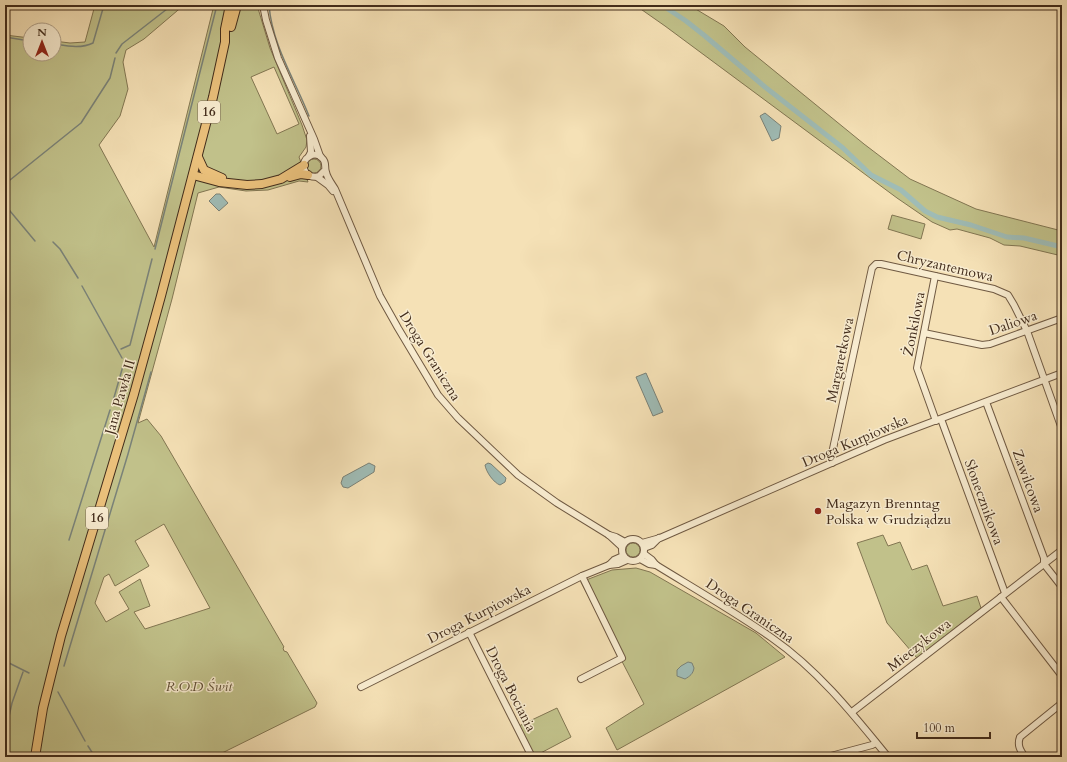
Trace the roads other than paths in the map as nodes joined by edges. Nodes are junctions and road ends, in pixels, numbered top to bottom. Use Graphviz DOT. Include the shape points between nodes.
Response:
graph roads {
  1 [pos="230,5"];
  2 [pos="237,5"];
  3 [pos="263,5"];
  4 [pos="225,42"];
  5 [pos="310,130"];
  6 [pos="309,156"];
  7 [pos="320,156"];
  8 [pos="198,157"];
  9 [pos="304,165"];
  10 [pos="325,170"];
  11 [pos="193,174"];
  12 [pos="308,175"];
  13 [pos="317,177"];
  14 [pos="281,179"];
  15 [pos="238,184"];
  16 [pos="336,195"];
  17 [pos="876,264"];
  18 [pos="935,276"];
  19 [pos="1062,318"];
  20 [pos="1027,331"];
  21 [pos="924,333"];
  22 [pos="1062,373"];
  23 [pos="1044,380"];
  24 [pos="986,402"];
  25 [pos="939,420"];
  26 [pos="1062,429"];
  27 [pos="832,463"];
  28 [pos="623,544"];
  29 [pos="1062,550"];
  30 [pos="642,551"];
  31 [pos="625,558"];
  32 [pos="1044,564"];
  33 [pos="582,576"];
  34 [pos="1062,587"];
  35 [pos="1003,595"];
  36 [pos="469,632"];
  37 [pos="1062,676"];
  38 [pos="581,679"];
  39 [pos="361,687"];
  40 [pos="1062,703"];
  41 [pos="852,712"];
  42 [pos="876,743"];
  43 [pos="34,757"];
  44 [pos="532,757"];
  45 [pos="827,757"];
  46 [pos="888,757"];
  47 [pos="1025,757"];
  1 -- 4 [label="main road, Jana Pawła II / 16"];
  2 -- 4 [label="main road, Jana Pawła II / 16"];
  3 -- 5 [label="street" via="278,58"];
  4 -- 8 [label="main road, Jana Pawła II / 16"];
  5 -- 6 [label="street" via="312,146"];
  5 -- 7 [label="street"];
  6 -- 7 [label="street"];
  6 -- 9 [label="street"];
  7 -- 10 [label="street" via="326,164"];
  8 -- 11 [label="main road, Jana Pawła II / 16"];
  8 -- 15 [label="main road" via="204,170"];
  9 -- 12 [label="street"];
  9 -- 14 [label="main road"];
  10 -- 13 [label="street"];
  10 -- 16 [label="street, Droga Graniczna"];
  11 -- 15 [label="main road" via="219,182"];
  11 -- 43 [label="main road, Jana Pawła II / 16" via="140,373 61,636"];
  12 -- 13 [label="street"];
  12 -- 14 [label="main road" via="301,174"];
  13 -- 16 [label="street, Droga Graniczna"];
  14 -- 15 [label="main road" via="262,184"];
  16 -- 28 [label="street, Droga Graniczna" via="375,285 438,395 458,418 518,475 566,509"];
  17 -- 18 [label="street, Chryzantemowa"];
  17 -- 27 [label="street, Margaretkowa" via="872,268"];
  18 -- 20 [label="street, Chryzantemowa" via="994,289 1008,295"];
  18 -- 21 [label="street, Żonkilowa"];
  19 -- 20 [label="street, Daliowa"];
  20 -- 21 [label="street, Daliowa" via="990,344"];
  20 -- 23 [label="street, Chryzantemowa"];
  21 -- 25 [label="street, Żonkilowa" via="917,368"];
  22 -- 23 [label="street, Droga Kurpiowska"];
  23 -- 24 [label="street, Droga Kurpiowska"];
  23 -- 26 [label="street, Chryzantemowa"];
  24 -- 25 [label="street, Droga Kurpiowska"];
  24 -- 32 [label="street, Zawilcowa" via="1044,558"];
  25 -- 27 [label="street, Droga Kurpiowska"];
  25 -- 35 [label="street, Słonecznikowa"];
  27 -- 30 [label="street, Droga Kurpiowska" via="660,538"];
  28 -- 30 [label="street" via="635,539"];
  28 -- 31 [label="street"];
  29 -- 32 [label="street, Mieczykowa"];
  30 -- 31 [label="street" via="634,562"];
  30 -- 41 [label="street, Droga Graniczna" via="649,564 656,565 772,638 822,680"];
  31 -- 33 [label="street, Droga Kurpiowska" via="614,560 609,565"];
  32 -- 34 [label="street, Zawilcowa"];
  32 -- 35 [label="street, Mieczykowa"];
  33 -- 36 [label="street, Droga Kurpiowska"];
  33 -- 38 [label="street" via="622,658"];
  35 -- 37 [label="street"];
  35 -- 41 [label="street, Mieczykowa"];
  36 -- 39 [label="street, Droga Kurpiowska"];
  36 -- 44 [label="street, Droga Bociania"];
  40 -- 47 [label="street" via="1020,737 1018,742"];
  41 -- 42 [label="street, Droga Graniczna"];
  42 -- 45 [label="street"];
  42 -- 46 [label="street, Droga Graniczna"];
}
